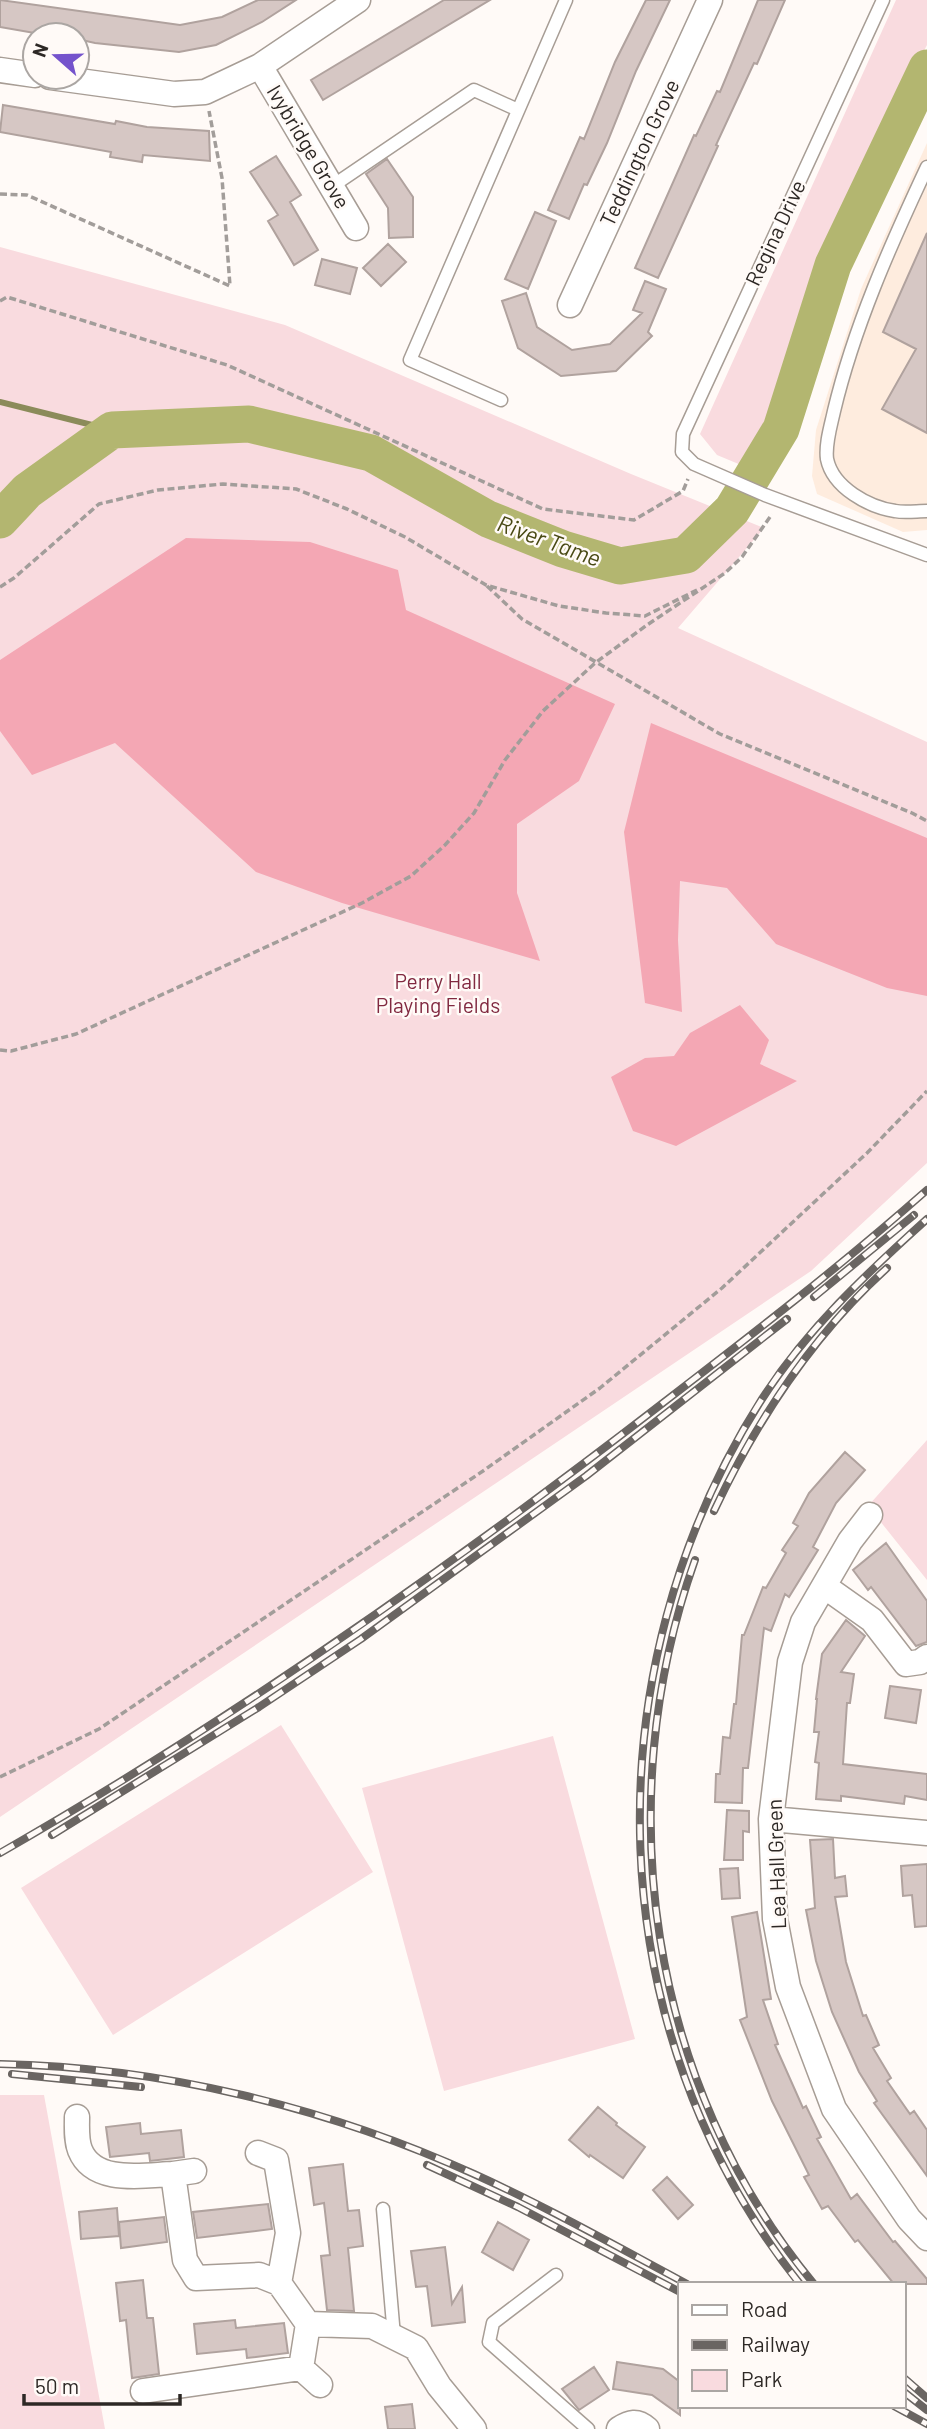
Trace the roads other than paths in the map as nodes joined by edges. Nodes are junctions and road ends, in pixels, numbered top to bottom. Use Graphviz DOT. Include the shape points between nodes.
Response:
graph roads {
  1 [pos="358,0"];
  2 [pos="566,0"];
  3 [pos="710,0"];
  4 [pos="883,0"];
  5 [pos="260,66"];
  6 [pos="0,70"];
  7 [pos="21,73"];
  8 [pos="91,83"];
  9 [pos="518,110"];
  10 [pos="927,167"];
  11 [pos="331,187"];
  12 [pos="356,228"];
  13 [pos="570,305"];
  14 [pos="501,400"];
  15 [pos="927,511"];
  16 [pos="927,555"];
  17 [pos="870,1515"];
  18 [pos="824,1586"];
  19 [pos="927,1657"];
  20 [pos="771,1819"];
  21 [pos="927,1833"];
  22 [pos="77,2117"];
  23 [pos="258,2153"];
  24 [pos="383,2209"];
  25 [pos="927,2238"];
  26 [pos="556,2275"];
  27 [pos="279,2283"];
  28 [pos="308,2324"];
  29 [pos="394,2337"];
  30 [pos="302,2368"];
  31 [pos="320,2385"];
  32 [pos="143,2391"];
  33 [pos="474,2429"];
  34 [pos="588,2429"];
  35 [pos="619,2429"];
  36 [pos="647,2429"];
  1 -- 5 [label="street"];
  2 -- 9 [label="lane"];
  3 -- 13 [label="street, Teddington Grove"];
  4 -- 16 [label="lane, Regina Drive" via="683,434 682,452 694,464 765,495"];
  5 -- 8 [label="street" via="205,92 174,94"];
  5 -- 11 [label="street, Ivybridge Grove"];
  6 -- 7 [label="street"];
  9 -- 11 [label="lane" via="474,90"];
  9 -- 14 [label="lane" via="410,360"];
  10 -- 15 [label="lane" via="862,318 838,396 827,459 841,486 865,502 896,512"];
  11 -- 12 [label="street, Ivybridge Grove"];
  17 -- 18 [label="street, Lea Hall Green"];
  18 -- 19 [label="street" via="872,1620 906,1664"];
  18 -- 20 [label="street, Lea Hall Green" via="803,1622 790,1662"];
  20 -- 21 [label="street"];
  20 -- 25 [label="street, Lea Hall Green" via="775,1919 788,1987 834,2109"];
  22 -- 27 [label="street" via="80,2150 103,2172 183,2173 185,2259 196,2278 259,2274"];
  23 -- 27 [label="street" via="276,2160 288,2233"];
  24 -- 29 [label="lane"];
  26 -- 34 [label="lane" via="493,2323 489,2342"];
  27 -- 28 [label="street"];
  28 -- 29 [label="street" via="372,2326"];
  28 -- 30 [label="street"];
  29 -- 33 [label="street" via="416,2348"];
  30 -- 31 [label="street"];
  30 -- 32 [label="street"];
  35 -- 36 [label="street" via="629,2422"];
}
